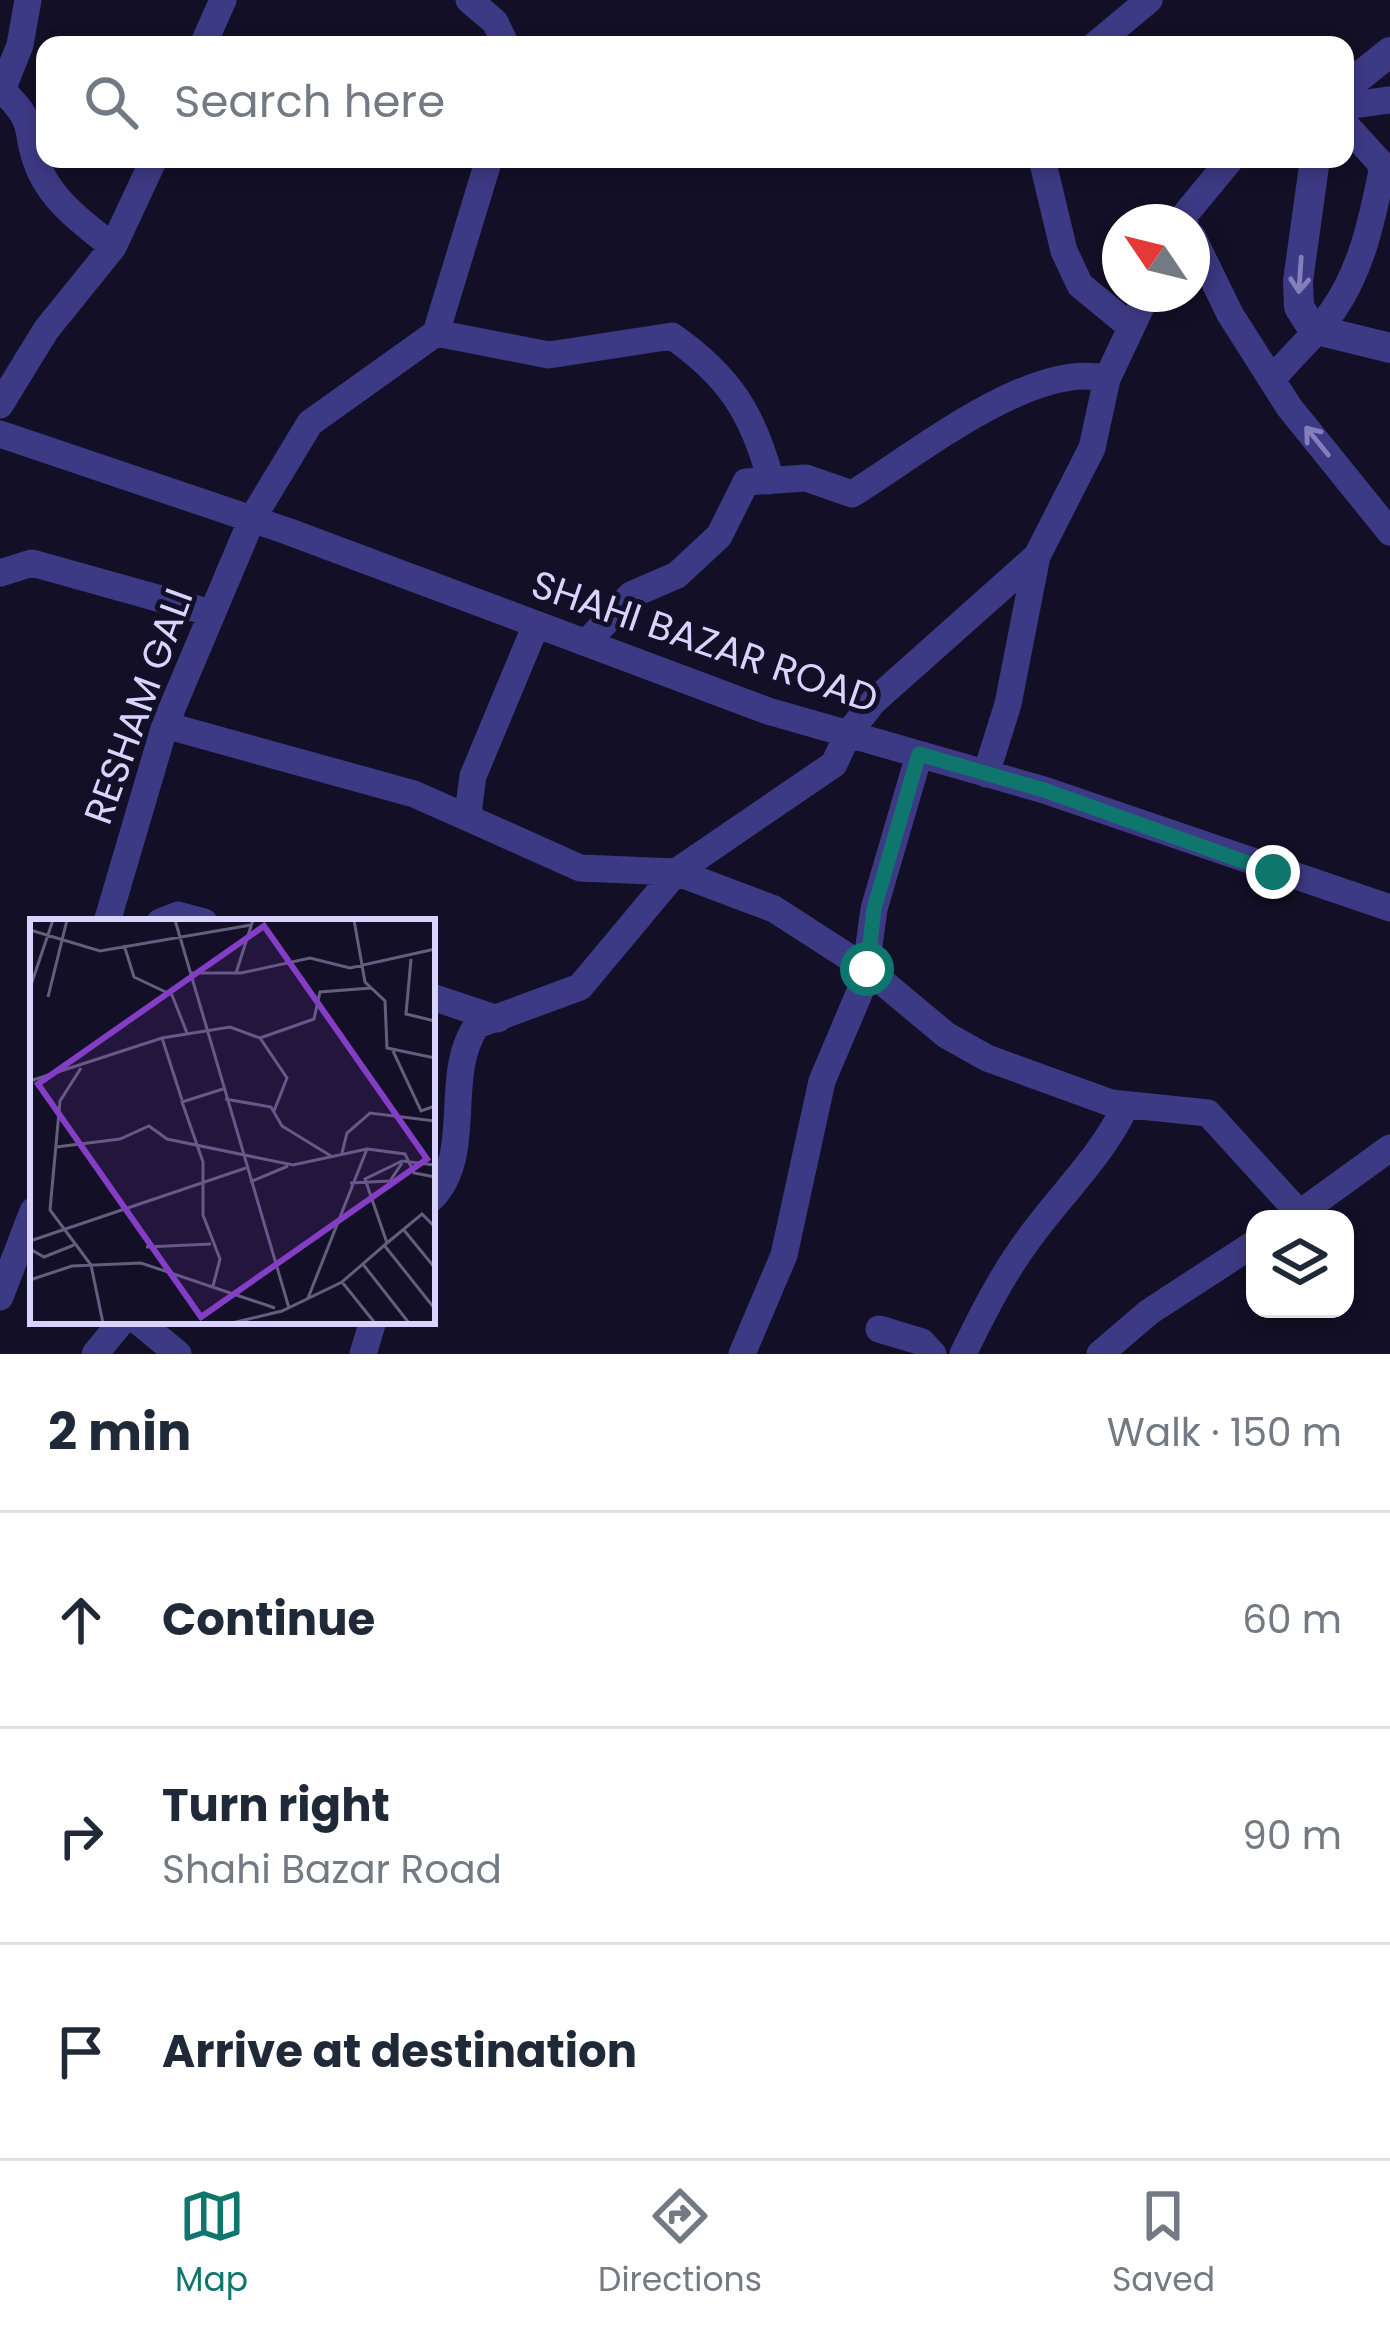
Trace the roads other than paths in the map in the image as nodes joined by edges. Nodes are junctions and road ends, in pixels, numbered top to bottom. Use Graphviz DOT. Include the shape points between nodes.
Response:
graph roads {
  1 [pos="28,0"];
  2 [pos="223,0"];
  3 [pos="469,0"];
  4 [pos="1149,0"];
  5 [pos="207,36"];
  6 [pos="502,36"];
  7 [pos="1106,36"];
  8 [pos="1390,52"];
  9 [pos="1354,81"];
  10 [pos="1,89"];
  11 [pos="1390,100"];
  12 [pos="1354,105"];
  13 [pos="1354,134"];
  14 [pos="36,152"];
  15 [pos="39,168"];
  16 [pos="150,168"];
  17 [pos="486,168"];
  18 [pos="1044,168"];
  19 [pos="1225,168"];
  20 [pos="1314,168"];
  21 [pos="1199,204"];
  22 [pos="113,247"];
  23 [pos="1210,274"];
  24 [pos="1138,312"];
  25 [pos="1131,327"];
  26 [pos="1313,329"];
  27 [pos="436,333"];
  28 [pos="1390,348"];
  29 [pos="1107,380"];
  30 [pos="1272,380"];
  31 [pos="0,405"];
  32 [pos="0,434"];
  33 [pos="771,481"];
  34 [pos="252,520"];
  35 [pos="1390,532"];
  36 [pos="1037,556"];
  37 [pos="0,573"];
  38 [pos="211,613"];
  39 [pos="536,625"];
  40 [pos="586,643"];
  41 [pos="165,725"];
  42 [pos="848,734"];
  43 [pos="919,754"];
  44 [pos="986,774"];
  45 [pos="475,821"];
  46 [pos="676,872"];
  47 [pos="1390,908"];
  48 [pos="108,919"];
  49 [pos="867,969"];
  50 [pos="435,998"];
  51 [pos="498,1019"];
  52 [pos="1126,1105"];
  53 [pos="1390,1148"];
  54 [pos="435,1195"];
  55 [pos="1290,1210"];
  56 [pos="1306,1210"];
  57 [pos="30,1218"];
  58 [pos="1246,1249"];
  59 [pos="0,1297"];
  60 [pos="120,1324"];
  61 [pos="143,1324"];
  62 [pos="372,1324"];
  63 [pos="879,1329"];
  64 [pos="95,1354"];
  65 [pos="178,1354"];
  66 [pos="363,1354"];
  67 [pos="742,1354"];
  68 [pos="933,1354"];
  69 [pos="963,1354"];
  70 [pos="1100,1354"];
  1 -- 10 [label="street"];
  2 -- 5 [label="street"];
  3 -- 6 [label="street"];
  4 -- 7 [label="street"];
  8 -- 9 [label="street"];
  10 -- 14 [label="street" via="28,115"];
  11 -- 12 [label="street"];
  13 -- 26 [label="street" via="1383,166 1355,272 1332,314"];
  15 -- 22 [label="street" via="69,212"];
  16 -- 22 [label="street"];
  17 -- 27 [label="street"];
  18 -- 25 [label="street" via="1079,285"];
  19 -- 21 [label="street"];
  20 -- 26 [label="street, one-way" via="1298,280 1299,307"];
  22 -- 31 [label="street" via="46,330"];
  23 -- 30 [label="street"];
  24 -- 25 [label="street"];
  25 -- 29 [label="street"];
  26 -- 28 [label="street"];
  26 -- 30 [label="street"];
  27 -- 33 [label="street" via="550,355 672,336 717,368 760,440"];
  27 -- 34 [label="street, RESHAM GALI" via="310,423"];
  29 -- 33 [label="street" via="1084,373 964,416 852,494 806,478"];
  29 -- 36 [label="street" via="1092,448"];
  35 -- 30 [label="street, one-way"];
  32 -- 34 [label="street, SHAHI BAZAR ROAD"];
  33 -- 40 [label="street" via="746,482 719,536 676,574 631,595"];
  34 -- 38 [label="street, RESHAM GALI"];
  34 -- 39 [label="street, SHAHI BAZAR ROAD"];
  36 -- 42 [label="street" via="873,702"];
  36 -- 44 [label="street"];
  37 -- 38 [label="street" via="32,563"];
  38 -- 41 [label="street, RESHAM GALI"];
  39 -- 40 [label="street, SHAHI BAZAR ROAD"];
  39 -- 45 [label="street" via="472,776 468,812"];
  40 -- 42 [label="street, SHAHI BAZAR ROAD"];
  41 -- 45 [label="street" via="414,794"];
  41 -- 48 [label="street, RESHAM GALI"];
  42 -- 43 [label="street, SHAHI BAZAR ROAD"];
  42 -- 46 [label="street" via="835,764"];
  43 -- 44 [label="street, SHAHI BAZAR ROAD"];
  43 -- 49 [label="street" via="874,909"];
  44 -- 47 [label="street, SHAHI BAZAR ROAD"];
  45 -- 46 [label="street" via="580,868"];
  46 -- 49 [label="street" via="774,909"];
  46 -- 51 [label="street" via="580,987"];
  49 -- 52 [label="street" via="987,1058"];
  49 -- 67 [label="street" via="822,1081 775,1286"];
  50 -- 51 [label="street"];
  51 -- 54 [label="street" via="472,1033 451,1179"];
  52 -- 55 [label="street" via="1208,1113"];
  52 -- 69 [label="street" via="1110,1139 1027,1241"];
  53 -- 56 [label="street"];
  57 -- 59 [label="street"];
  58 -- 70 [label="street"];
  60 -- 64 [label="street"];
  61 -- 65 [label="street"];
  62 -- 66 [label="street"];
  63 -- 68 [label="street" via="922,1342"];
}
